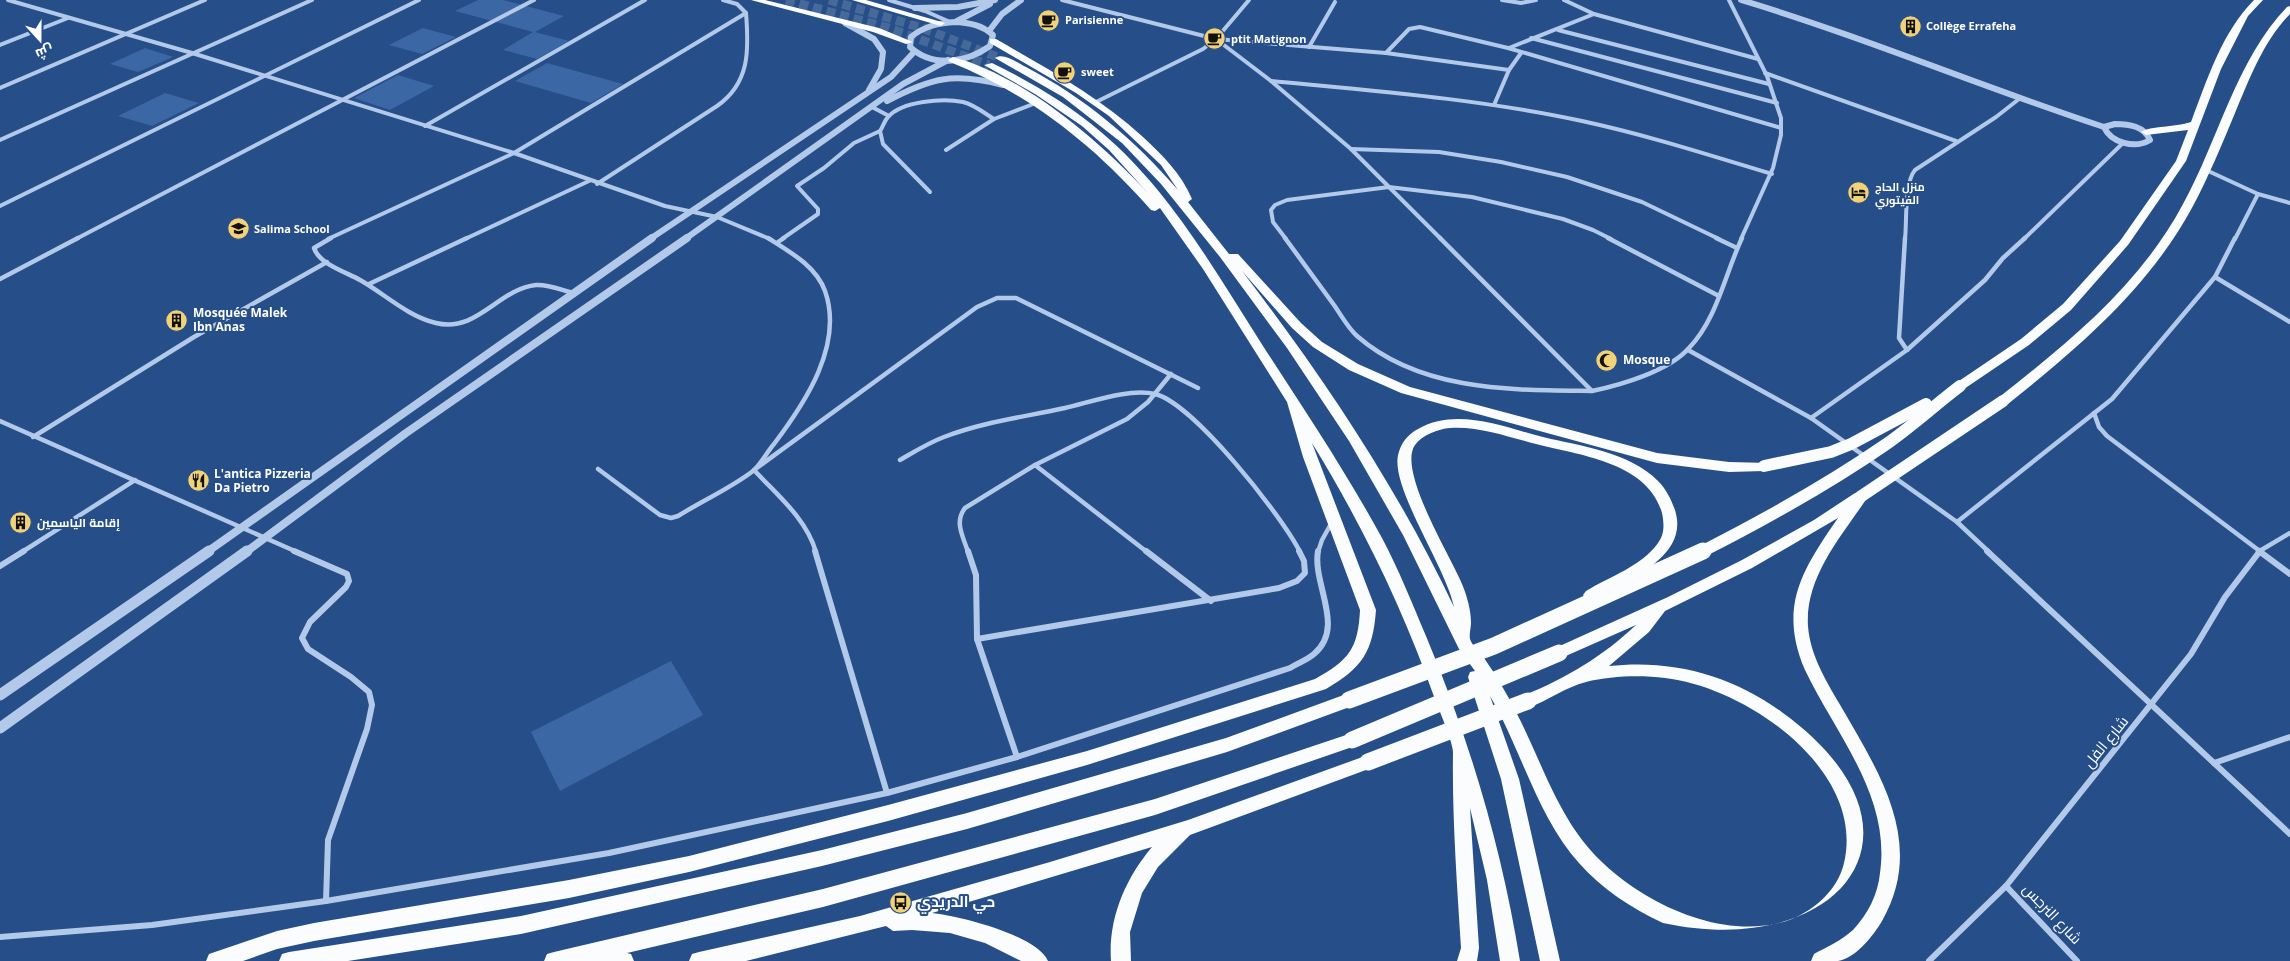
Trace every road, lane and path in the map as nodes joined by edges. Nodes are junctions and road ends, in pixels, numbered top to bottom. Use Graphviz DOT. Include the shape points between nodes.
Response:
graph roads {
  1 [pos="8,0"];
  2 [pos="205,0"];
  3 [pos="312,0"];
  4 [pos="419,0"];
  5 [pos="534,0"];
  6 [pos="645,0"];
  7 [pos="723,0"];
  8 [pos="755,0"];
  9 [pos="856,0"];
  10 [pos="889,0"];
  11 [pos="996,0"];
  12 [pos="1021,0"];
  13 [pos="1062,0"];
  14 [pos="1249,0"];
  15 [pos="1502,0"];
  16 [pos="1536,0"];
  17 [pos="1564,0"];
  18 [pos="1729,0"];
  19 [pos="1741,0"];
  20 [pos="2251,0"];
  21 [pos="2260,0"];
  22 [pos="1335,2"];
  23 [pos="915,8"];
  24 [pos="2287,12"];
  25 [pos="746,13"];
  26 [pos="1594,14"];
  27 [pos="2244,15"];
  28 [pos="68,18"];
  29 [pos="840,21"];
  30 [pos="949,23"];
  31 [pos="989,30"];
  32 [pos="1558,30"];
  33 [pos="125,34"];
  34 [pos="1531,38"];
  35 [pos="1216,39"];
  36 [pos="993,41"];
  37 [pos="909,42"];
  38 [pos="0,45"];
  39 [pos="1310,47"];
  40 [pos="1508,48"];
  41 [pos="914,52"];
  42 [pos="192,53"];
  43 [pos="1521,53"];
  44 [pos="1386,54"];
  45 [pos="1758,59"];
  46 [pos="950,60"];
  47 [pos="1510,70"];
  48 [pos="1765,73"];
  49 [pos="264,76"];
  50 [pos="1271,81"];
  51 [pos="1769,84"];
  52 [pos="1010,87"];
  53 [pos="0,88"];
  54 [pos="868,92"];
  55 [pos="343,99"];
  56 [pos="2019,99"];
  57 [pos="1096,102"];
  58 [pos="1036,103"];
  59 [pos="1777,103"];
  60 [pos="1494,105"];
  61 [pos="872,107"];
  62 [pos="889,116"];
  63 [pos="994,119"];
  64 [pos="2197,123"];
  65 [pos="425,126"];
  66 [pos="1781,128"];
  67 [pos="2104,128"];
  68 [pos="880,131"];
  69 [pos="2146,132"];
  70 [pos="0,140"];
  71 [pos="1956,141"];
  72 [pos="2124,142"];
  73 [pos="1351,149"];
  74 [pos="946,150"];
  75 [pos="514,153"];
  76 [pos="2206,170"];
  77 [pos="1772,174"];
  78 [pos="589,181"];
  79 [pos="597,184"];
  80 [pos="1389,187"];
  81 [pos="930,192"];
  82 [pos="2258,194"];
  83 [pos="2290,203"];
  84 [pos="0,206"];
  85 [pos="1189,209"];
  86 [pos="689,212"];
  87 [pos="717,217"];
  88 [pos="1207,234"];
  89 [pos="778,242"];
  90 [pos="1737,248"];
  91 [pos="1195,250"];
  92 [pos="327,262"];
  93 [pos="2216,277"];
  94 [pos="0,279"];
  95 [pos="369,284"];
  96 [pos="574,294"];
  97 [pos="1719,296"];
  98 [pos="2290,322"];
  99 [pos="1688,350"];
  100 [pos="1906,350"];
  101 [pos="1171,374"];
  102 [pos="1960,386"];
  103 [pos="1198,388"];
  104 [pos="1592,391"];
  105 [pos="1155,394"];
  106 [pos="1293,401"];
  107 [pos="2094,413"];
  108 [pos="1811,418"];
  109 [pos="0,421"];
  110 [pos="32,437"];
  111 [pos="900,460"];
  112 [pos="1035,464"];
  113 [pos="598,469"];
  114 [pos="754,470"];
  115 [pos="135,480"];
  116 [pos="1860,498"];
  117 [pos="1334,520"];
  118 [pos="1957,522"];
  119 [pos="243,527"];
  120 [pos="2290,533"];
  121 [pos="265,538"];
  122 [pos="2259,551"];
  123 [pos="0,566"];
  124 [pos="2290,574"];
  125 [pos="1211,601"];
  126 [pos="1661,608"];
  127 [pos="1538,626"];
  128 [pos="977,639"];
  129 [pos="1462,640"];
  130 [pos="1583,676"];
  131 [pos="0,694"];
  132 [pos="2151,706"];
  133 [pos="0,728"];
  134 [pos="2290,737"];
  135 [pos="1461,748"];
  136 [pos="1017,757"];
  137 [pos="2214,763"];
  138 [pos="887,793"];
  139 [pos="1188,828"];
  140 [pos="2290,834"];
  141 [pos="2006,886"];
  142 [pos="326,901"];
  143 [pos="860,925"];
  144 [pos="0,937"];
  145 [pos="581,956"];
  146 [pos="216,961"];
  147 [pos="289,961"];
  148 [pos="554,961"];
  149 [pos="624,961"];
  150 [pos="698,961"];
  151 [pos="1038,961"];
  152 [pos="1121,961"];
  153 [pos="1467,961"];
  154 [pos="1510,961"];
  155 [pos="1550,961"];
  156 [pos="1821,961"];
  157 [pos="1929,961"];
  158 [pos="2077,961"];
  1 -- 28 [label="street"];
  2 -- 33 [label="street"];
  3 -- 42 [label="street"];
  4 -- 49 [label="street"];
  5 -- 55 [label="street"];
  6 -- 65 [label="street"];
  7 -- 25 [label="street" via="737,4"];
  8 -- 29 [label="highway"];
  9 -- 30 [label="highway"];
  10 -- 23 [label="street"];
  11 -- 23 [label="street" via="958,8"];
  11 -- 30 [label="street" via="978,12"];
  12 -- 31 [label="street" via="1002,14"];
  13 -- 35 [label="street"];
  14 -- 35 [label="street"];
  15 -- 16 [label="street" via="1521,3"];
  17 -- 26 [label="street"];
  18 -- 45 [label="street"];
  19 -- 56 [label="street" via="1812,22"];
  20 -- 27 [label="highway"];
  21 -- 27 [label="highway"];
  22 -- 39 [label="street"];
  23 -- 30 [label="street"];
  24 -- 76 [label="highway" via="2266,38"];
  25 -- 75 [label="street"];
  25 -- 79 [label="street" via="744,69 736,90"];
  26 -- 32 [label="street"];
  26 -- 45 [label="street"];
  27 -- 64 [label="highway" via="2216,69"];
  28 -- 33 [label="street"];
  28 -- 38 [label="street"];
  29 -- 37 [label="highway"];
  29 -- 54 [label="street" via="870,34 882,49 881,69"];
  30 -- 31 [label="street" via="975,24"];
  30 -- 37 [label="street" via="922,29"];
  31 -- 36 [label="street"];
  32 -- 34 [label="street"];
  32 -- 51 [label="street"];
  33 -- 42 [label="street"];
  33 -- 53 [label="street"];
  34 -- 40 [label="street"];
  34 -- 59 [label="street"];
  35 -- 39 [label="street"];
  35 -- 50 [label="street"];
  35 -- 57 [label="street" via="1203,49"];
  36 -- 46 [label="street" via="976,55"];
  36 -- 57 [label="highway"];
  37 -- 41 [label="street"];
  39 -- 44 [label="street"];
  40 -- 43 [label="street"];
  40 -- 44 [label="street" via="1416,27 1409,29"];
  41 -- 46 [label="street" via="928,58"];
  41 -- 54 [label="street" via="901,69"];
  42 -- 49 [label="street"];
  42 -- 70 [label="street"];
  43 -- 47 [label="street"];
  43 -- 66 [label="street"];
  44 -- 47 [label="street"];
  45 -- 48 [label="street"];
  46 -- 52 [label="highway"];
  46 -- 61 [label="street" via="903,84"];
  47 -- 60 [label="street"];
  48 -- 51 [label="street"];
  48 -- 71 [label="street"];
  49 -- 55 [label="street"];
  49 -- 84 [label="street"];
  50 -- 60 [label="street"];
  50 -- 73 [label="street"];
  51 -- 59 [label="street"];
  52 -- 58 [label="highway"];
  52 -- 61 [label="street" via="977,79 943,79 918,85"];
  54 -- 86 [label="street"];
  55 -- 65 [label="street"];
  55 -- 94 [label="street"];
  56 -- 67 [label="street"];
  56 -- 71 [label="street"];
  57 -- 85 [label="highway" via="1165,163 1184,190"];
  58 -- 63 [label="street"];
  58 -- 91 [label="highway" via="1074,130 1124,174"];
  59 -- 66 [label="street"];
  60 -- 77 [label="street" via="1612,128"];
  61 -- 62 [label="street"];
  61 -- 87 [label="street"];
  62 -- 63 [label="street" via="908,106 951,101 970,104"];
  62 -- 68 [label="street"];
  63 -- 74 [label="street"];
  64 -- 69 [label="highway" via="2170,131"];
  64 -- 102 [label="highway" via="2182,161 2098,274 2067,307 2025,342"];
  65 -- 75 [label="street"];
  66 -- 77 [label="street"];
  67 -- 69 [label="street" via="2113,123"];
  67 -- 72 [label="street" via="2108,135"];
  68 -- 81 [label="street" via="883,144"];
  68 -- 89 [label="street" via="854,143 797,186 818,208 818,214"];
  69 -- 72 [label="street" via="2150,136 2148,143"];
  71 -- 100 [label="street" via="1915,170 1909,180 1899,331"];
  72 -- 100 [label="street" via="2003,258 1985,280"];
  73 -- 80 [label="street"];
  73 -- 90 [label="street" via="1438,152 1567,177 1642,202"];
  75 -- 78 [label="street"];
  75 -- 92 [label="street" via="318,244 314,251"];
  76 -- 82 [label="street"];
  76 -- 116 [label="highway, bridge" via="2180,220 2158,253 2100,321 2003,401"];
  77 -- 90 [label="street"];
  78 -- 79 [label="street"];
  78 -- 95 [label="street"];
  79 -- 86 [label="street"];
  80 -- 97 [label="street" via="1472,197 1563,219 1615,240"];
  80 -- 104 [label="street"];
  80 -- 104 [label="street" via="1287,200 1273,205 1270,210 1273,222 1356,335 1370,347 1403,364 1452,380 1506,390"];
  82 -- 83 [label="street"];
  82 -- 93 [label="street"];
  85 -- 88 [label="highway"];
  85 -- 91 [label="highway" via="1168,183 1106,124 1041,79 994,62 1070,112 1112,147 1151,188"];
  86 -- 87 [label="street"];
  86 -- 96 [label="street"];
  87 -- 89 [label="street"];
  87 -- 121 [label="street" via="406,433"];
  88 -- 102 [label="highway, bridge" via="1250,273 1306,335 1368,375 1406,390 1657,458 1729,467 1764,466 1810,458 1850,444"];
  88 -- 129 [label="highway" via="1296,353 1353,438 1410,533"];
  89 -- 114 [label="street" via="806,264 824,290 830,311 829,337 823,361 793,418"];
  90 -- 97 [label="street"];
  91 -- 106 [label="highway"];
  92 -- 95 [label="street"];
  92 -- 110 [label="street" via="194,337"];
  93 -- 98 [label="street"];
  93 -- 107 [label="street" via="2112,399"];
  95 -- 96 [label="street" via="419,317 444,324 465,322 522,288 534,285 542,284"];
  96 -- 119 [label="street"];
  97 -- 99 [label="street"];
  99 -- 104 [label="street" via="1644,377"];
  99 -- 108 [label="street"];
  100 -- 108 [label="street"];
  101 -- 103 [label="street"];
  101 -- 105 [label="street"];
  101 -- 114 [label="street" via="1016,298 997,298 976,307"];
  102 -- 127 [label="highway, bridge" via="1886,444 1796,501 1691,557"];
  105 -- 111 [label="street" via="1125,395 987,424 944,437"];
  105 -- 112 [label="street" via="1127,419"];
  105 -- 125 [label="street" via="1186,414 1216,443 1285,527 1306,566 1305,573 1292,584"];
  106 -- 117 [label="highway"];
  106 -- 135 [label="highway" via="1375,540 1400,591"];
  107 -- 118 [label="street"];
  107 -- 122 [label="street" via="2099,427 2107,436"];
  108 -- 118 [label="street"];
  109 -- 110 [label="street"];
  110 -- 115 [label="street"];
  112 -- 125 [label="street"];
  112 -- 128 [label="street" via="965,508 959,516 976,575"];
  113 -- 114 [label="street" via="660,515 671,518"];
  114 -- 138 [label="street" via="800,519 812,539"];
  115 -- 119 [label="street"];
  115 -- 123 [label="street"];
  116 -- 126 [label="highway" via="1768,553"];
  116 -- 156 [label="highway" via="1812,572 1803,593 1800,618 1803,645 1814,674 1869,773 1885,810 1892,847 1889,883 1876,916 1852,943"];
  117 -- 136 [label="street" via="1319,546 1317,561 1329,625 1325,640 1316,652 1290,668"];
  117 -- 146 [label="highway" via="1368,610 1368,632 1359,653 1344,671 1320,684 1088,758 689,864 569,889 314,932 278,940"];
  118 -- 132 [label="street"];
  119 -- 121 [label="street"];
  119 -- 131 [label="street"];
  120 -- 122 [label="street, شارع الفل"];
  121 -- 133 [label="street"];
  121 -- 142 [label="street" via="347,574 349,581 346,587 310,622 302,638 308,649 369,692 372,705 367,729 328,840"];
  122 -- 124 [label="street"];
  122 -- 132 [label="street, شارع الفل" via="2225,597 2191,654"];
  125 -- 128 [label="street"];
  126 -- 130 [label="highway" via="1628,644"];
  126 -- 145 [label="highway, bridge" via="1352,740 1155,807 824,898"];
  127 -- 129 [label="highway" via="1660,551 1670,532 1669,510 1664,499 1645,478 1618,462 1478,425 1443,425 1416,436 1407,446 1403,457 1404,470 1458,590"];
  127 -- 147 [label="highway, bridge" via="1494,646 1227,745 967,822 521,925"];
  128 -- 136 [label="street"];
  129 -- 130 [label="highway" via="1509,714 1537,775 1576,846 1598,871 1626,892 1657,911 1691,925 1730,934 1767,934 1800,925 1827,909 1845,887 1852,869 1856,831 1848,800 1835,777 1820,755 1800,735 1755,702 1705,680 1654,670 1629,669"];
  129 -- 155 [label="highway" via="1510,778"];
  130 -- 139 [label="highway, bridge" via="1528,701"];
  132 -- 137 [label="street"];
  132 -- 141 [label="street, شارع الفل"];
  134 -- 137 [label="street"];
  135 -- 153 [label="highway" via="1460,791 1470,948"];
  135 -- 154 [label="highway" via="1490,847"];
  136 -- 138 [label="street"];
  137 -- 140 [label="street"];
  138 -- 142 [label="street" via="609,853"];
  139 -- 143 [label="highway"];
  139 -- 152 [label="highway" via="1162,850 1141,878 1126,910 1118,946"];
  141 -- 157 [label="street, شارع الفل"];
  141 -- 158 [label="street, شارع النرجس"];
  142 -- 144 [label="street" via="152,925"];
  143 -- 150 [label="highway"];
  143 -- 151 [label="highway" via="906,920 952,924 994,937"];
  145 -- 148 [label="highway"];
  145 -- 149 [label="highway"];
}
